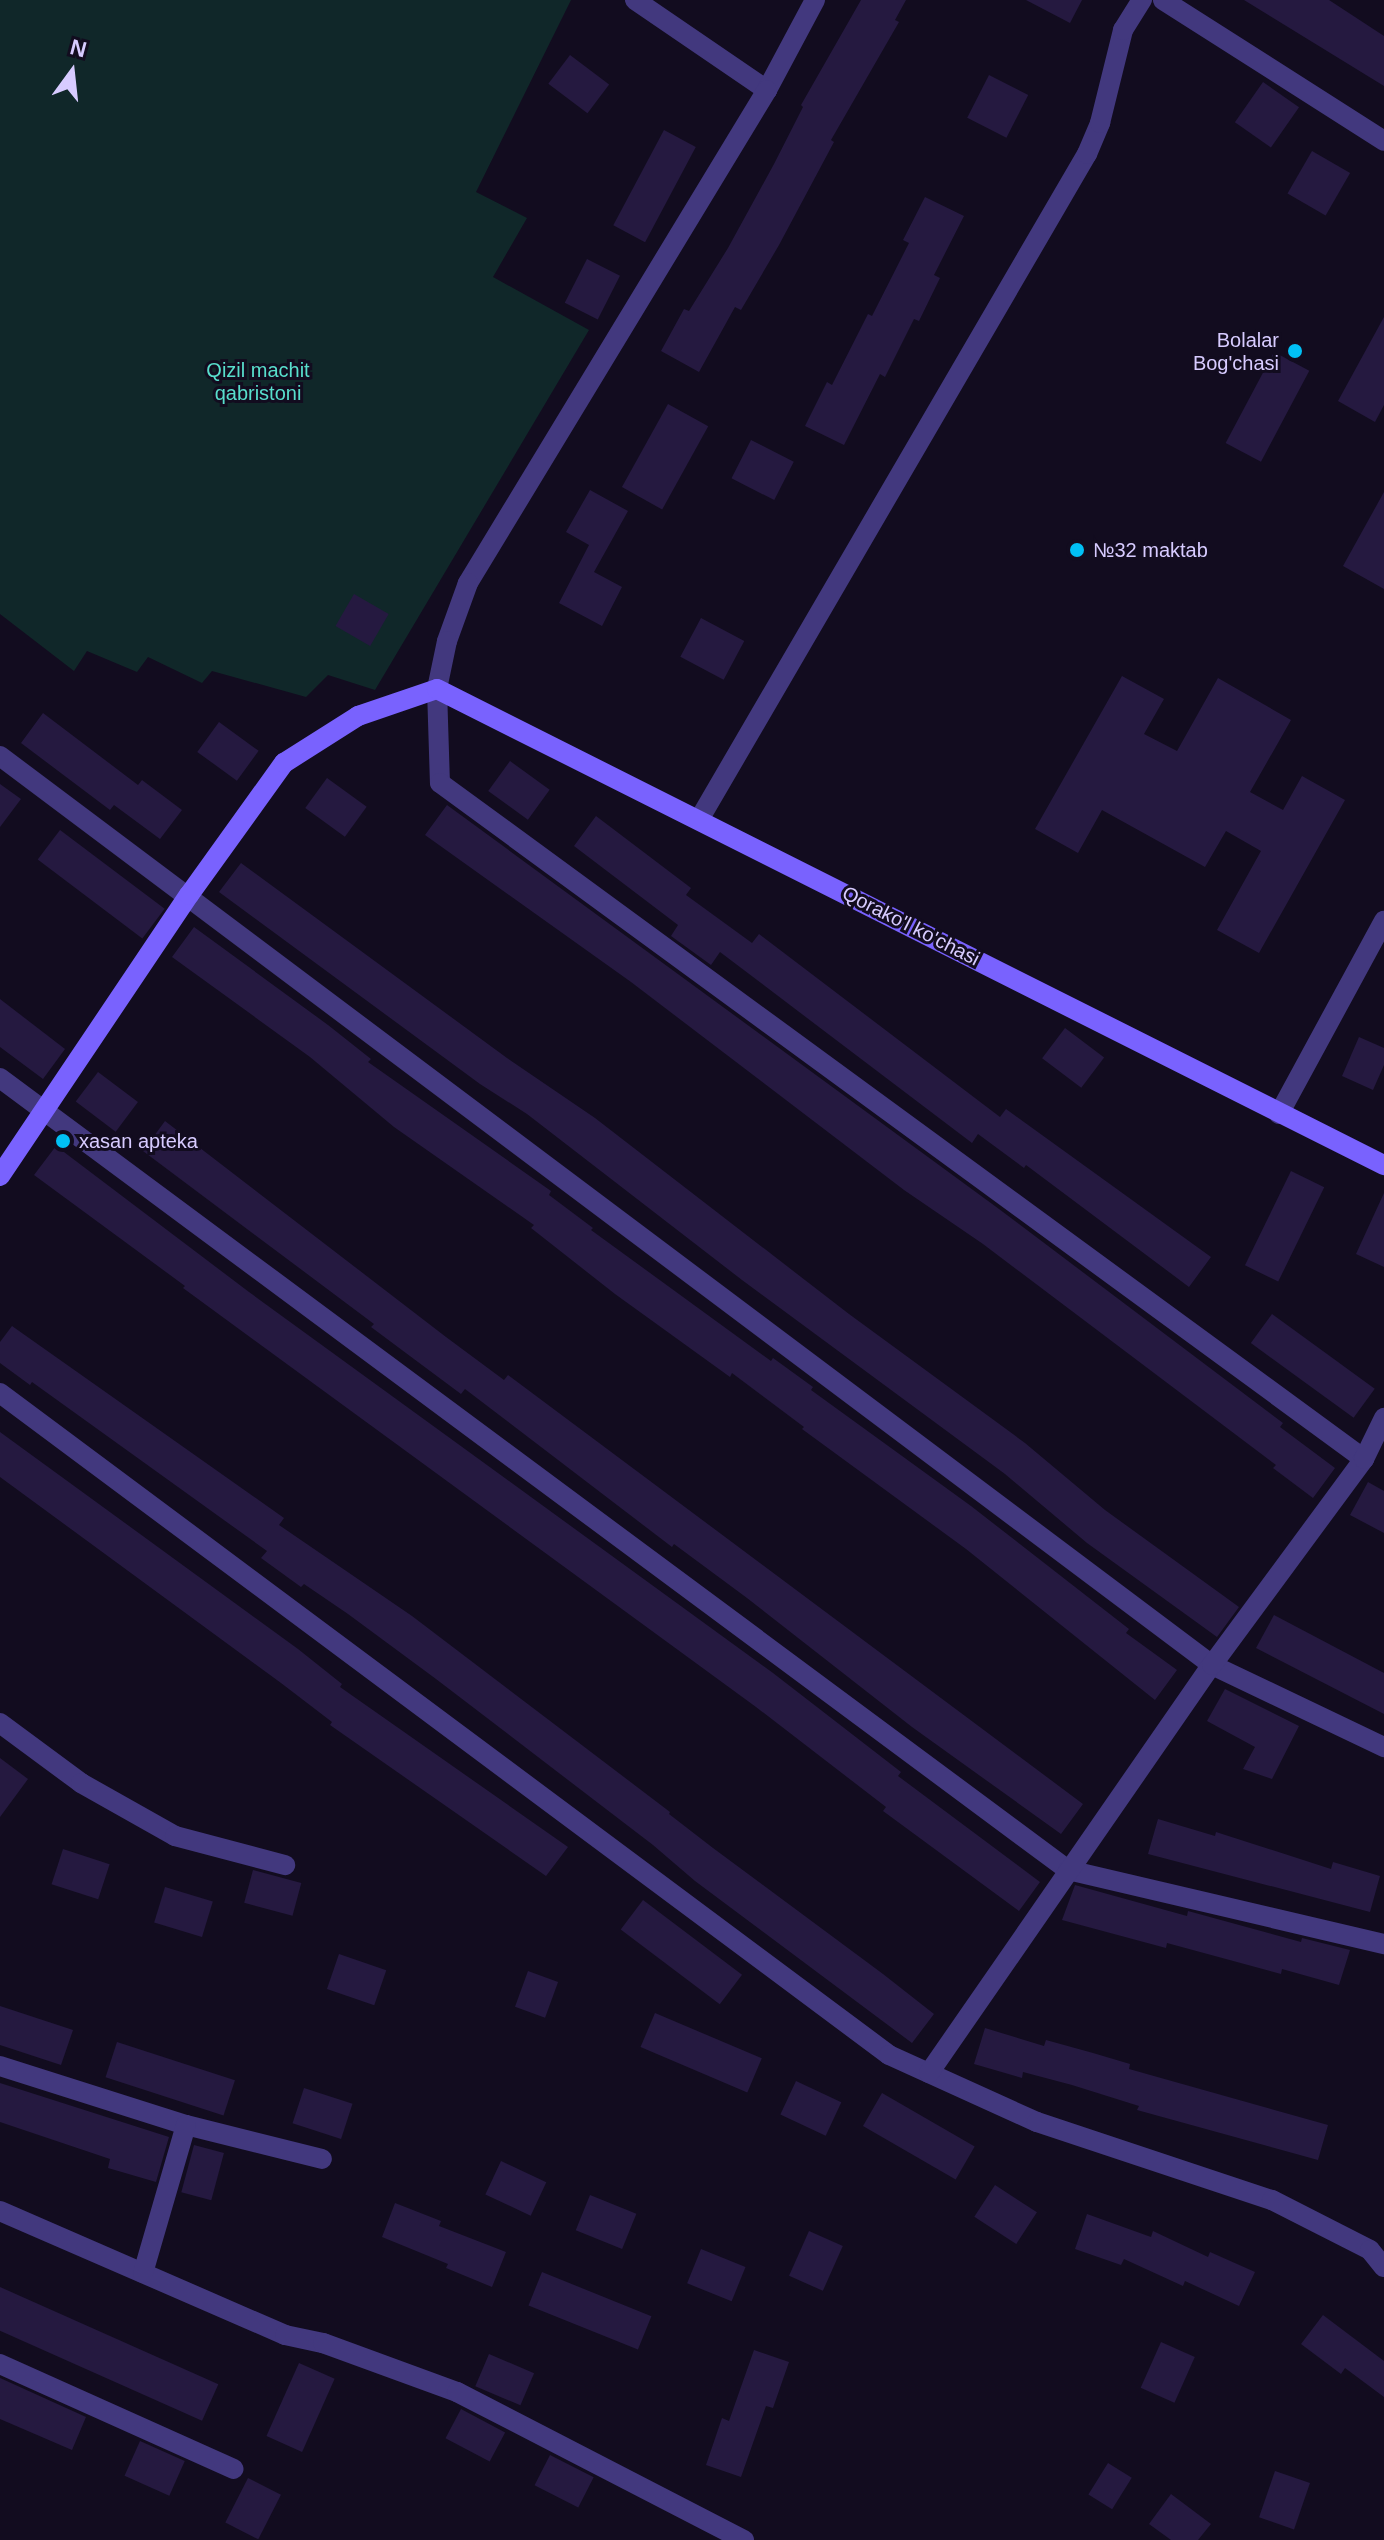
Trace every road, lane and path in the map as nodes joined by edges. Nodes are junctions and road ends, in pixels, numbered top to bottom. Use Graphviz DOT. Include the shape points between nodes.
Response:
graph roads {
  1 [pos="635,0"];
  2 [pos="815,0"];
  3 [pos="1142,0"];
  4 [pos="1163,0"];
  5 [pos="767,90"];
  6 [pos="1384,141"];
  7 [pos="437,689"];
  8 [pos="0,756"];
  9 [pos="700,818"];
  10 [pos="189,895"];
  11 [pos="1384,921"];
  12 [pos="0,1078"];
  13 [pos="44,1111"];
  14 [pos="1279,1114"];
  15 [pos="1384,1165"];
  16 [pos="0,1176"];
  17 [pos="0,1393"];
  18 [pos="1384,1418"];
  19 [pos="1364,1459"];
  20 [pos="1212,1665"];
  21 [pos="0,1723"];
  22 [pos="1384,1747"];
  23 [pos="285,1865"];
  24 [pos="1068,1870"];
  25 [pos="1384,1944"];
  26 [pos="0,2066"];
  27 [pos="929,2073"];
  28 [pos="186,2125"];
  29 [pos="322,2159"];
  30 [pos="0,2211"];
  31 [pos="1384,2267"];
  32 [pos="143,2273"];
  33 [pos="0,2364"];
  34 [pos="234,2469"];
  35 [pos="744,2540"];
  1 -- 5 [label="street"];
  2 -- 5 [label="street"];
  3 -- 9 [label="street" via="1123,30 1087,154"];
  4 -- 6 [label="street"];
  5 -- 7 [label="street" via="468,583"];
  7 -- 9 [label="street, Qorako'l ko'chasi"];
  7 -- 10 [label="street" via="358,716 284,763"];
  7 -- 19 [label="street" via="440,783"];
  8 -- 10 [label="street"];
  9 -- 14 [label="street, Qorako'l ko'chasi"];
  10 -- 13 [label="street"];
  10 -- 20 [label="street"];
  11 -- 14 [label="street"];
  12 -- 13 [label="street"];
  13 -- 16 [label="street"];
  13 -- 24 [label="street"];
  14 -- 15 [label="street, Qorako'l ko'chasi"];
  17 -- 27 [label="street" via="889,2055"];
  18 -- 19 [label="street"];
  19 -- 20 [label="street"];
  20 -- 22 [label="street"];
  20 -- 24 [label="street"];
  21 -- 23 [label="street" via="81,1783 175,1836"];
  24 -- 25 [label="street"];
  24 -- 27 [label="street"];
  26 -- 28 [label="street"];
  27 -- 31 [label="street" via="1037,2122 1272,2200 1370,2250"];
  28 -- 29 [label="street"];
  28 -- 32 [label="street"];
  30 -- 32 [label="street"];
  32 -- 35 [label="street" via="285,2335 323,2343 457,2392"];
  33 -- 34 [label="street"];
}
